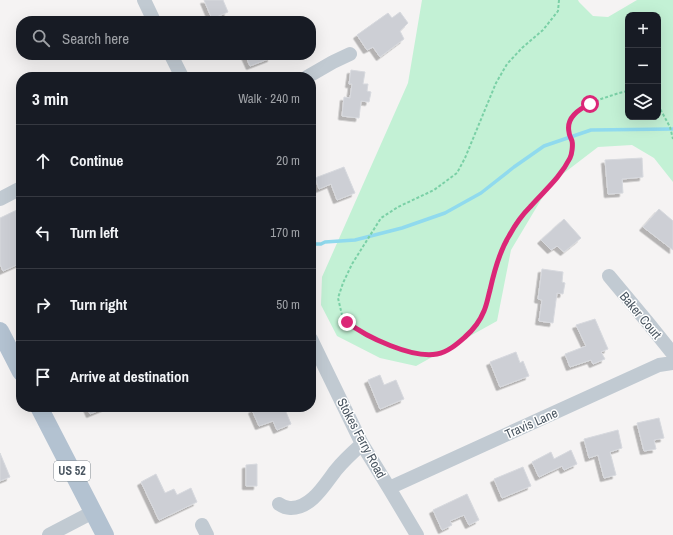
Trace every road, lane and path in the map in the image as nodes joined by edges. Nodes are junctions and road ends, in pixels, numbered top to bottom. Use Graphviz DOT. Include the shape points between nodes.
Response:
graph roads {
  1 [pos="144,0"];
  2 [pos="559,0"];
  3 [pos="152,16"];
  4 [pos="350,54"];
  5 [pos="174,60"];
  6 [pos="180,72"];
  7 [pos="315,72"];
  8 [pos="625,92"];
  9 [pos="661,110"];
  10 [pos="673,138"];
  11 [pos="16,191"];
  12 [pos="0,200"];
  13 [pos="609,276"];
  14 [pos="0,331"];
  15 [pos="316,349"];
  16 [pos="673,354"];
  17 [pos="16,362"];
  18 [pos="673,363"];
  19 [pos="42,412"];
  20 [pos="362,444"];
  21 [pos="389,488"];
  22 [pos="279,504"];
  23 [pos="93,512"];
  24 [pos="49,535"];
  25 [pos="105,535"];
  26 [pos="417,535"];
  1 -- 3 [label="street"];
  2 -- 8 [label="path" via="558,11 543,30 507,64 496,83 457,173 434,190 381,218 352,264 338,298 342,315 347,322 364,334 401,350 423,355 449,350 474,328 484,311 498,260 516,222 560,175 571,157 573,142 569,133 569,122 575,113 601,99"];
  4 -- 7 [label="street"];
  5 -- 6 [label="street"];
  9 -- 10 [label="path"];
  11 -- 12 [label="street"];
  13 -- 16 [label="street, Baker Court"];
  14 -- 17 [label="main road"];
  15 -- 20 [label="street, Stokes Ferry Road"];
  18 -- 21 [label="street, Travis Lane" via="659,365"];
  19 -- 23 [label="main road, US 52"];
  20 -- 21 [label="street, Stokes Ferry Road"];
  20 -- 22 [label="street" via="309,502 289,508"];
  21 -- 26 [label="street, Stokes Ferry Road"];
  23 -- 24 [label="street"];
  23 -- 25 [label="main road, US 52"];
}
